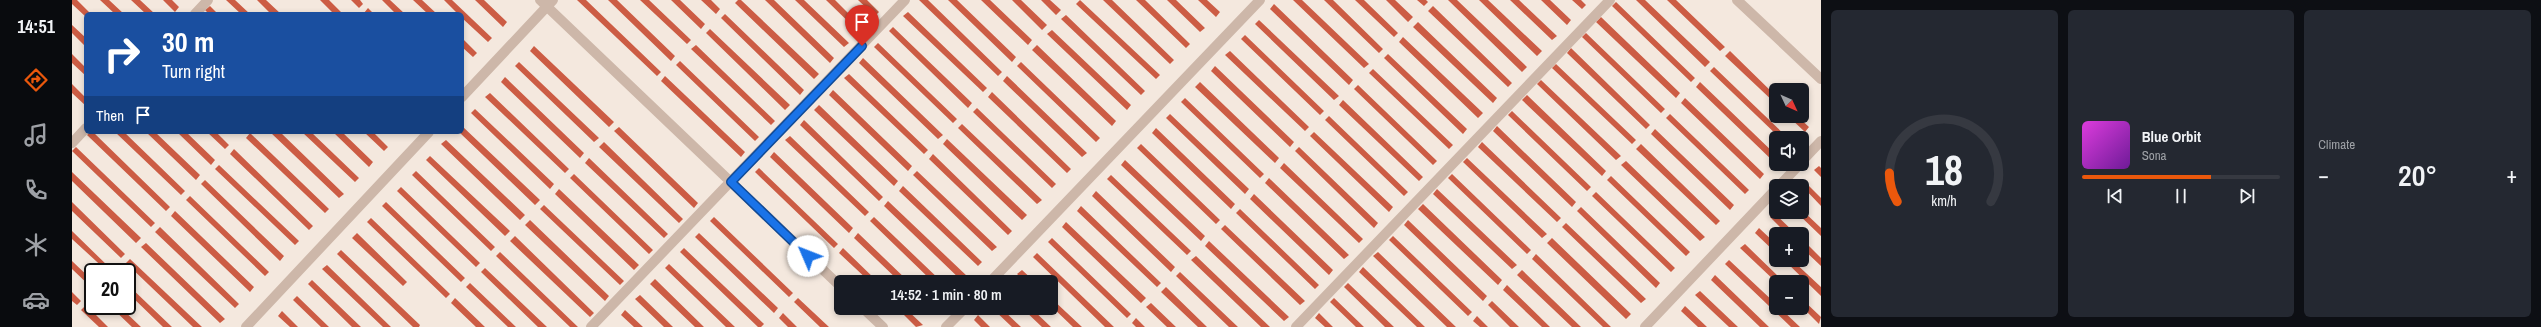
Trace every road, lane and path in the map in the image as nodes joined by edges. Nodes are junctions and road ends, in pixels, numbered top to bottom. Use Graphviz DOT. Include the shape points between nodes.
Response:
graph roads {
  1 [pos="208,0"];
  2 [pos="905,0"];
  3 [pos="1260,0"];
  4 [pos="1610,0"];
  5 [pos="1737,0"];
  6 [pos="547,2"];
  7 [pos="197,12"];
  8 [pos="1821,80"];
  9 [pos="464,95"];
  10 [pos="84,130"];
  11 [pos="427,134"];
  12 [pos="1821,142"];
  13 [pos="72,143"];
  14 [pos="1809,154"];
  15 [pos="1793,171"];
  16 [pos="1786,179"];
  17 [pos="731,182"];
  18 [pos="1769,196"];
  19 [pos="997,275"];
  20 [pos="834,280"];
  21 [pos="870,315"];
  22 [pos="958,315"];
  23 [pos="246,327"];
  24 [pos="592,327"];
  25 [pos="883,327"];
  26 [pos="946,327"];
  27 [pos="1296,327"];
  28 [pos="1645,327"];
  1 -- 7 [label="lane"];
  2 -- 17 [label="lane"];
  3 -- 19 [label="lane"];
  4 -- 27 [label="lane"];
  5 -- 8 [label="lane"];
  6 -- 9 [label="lane"];
  6 -- 17 [label="lane"];
  10 -- 13 [label="lane"];
  11 -- 23 [label="lane"];
  12 -- 14 [label="lane"];
  15 -- 16 [label="lane"];
  17 -- 20 [label="lane"];
  17 -- 24 [label="lane"];
  18 -- 28 [label="lane"];
  21 -- 25 [label="lane"];
  22 -- 26 [label="lane"];
}
